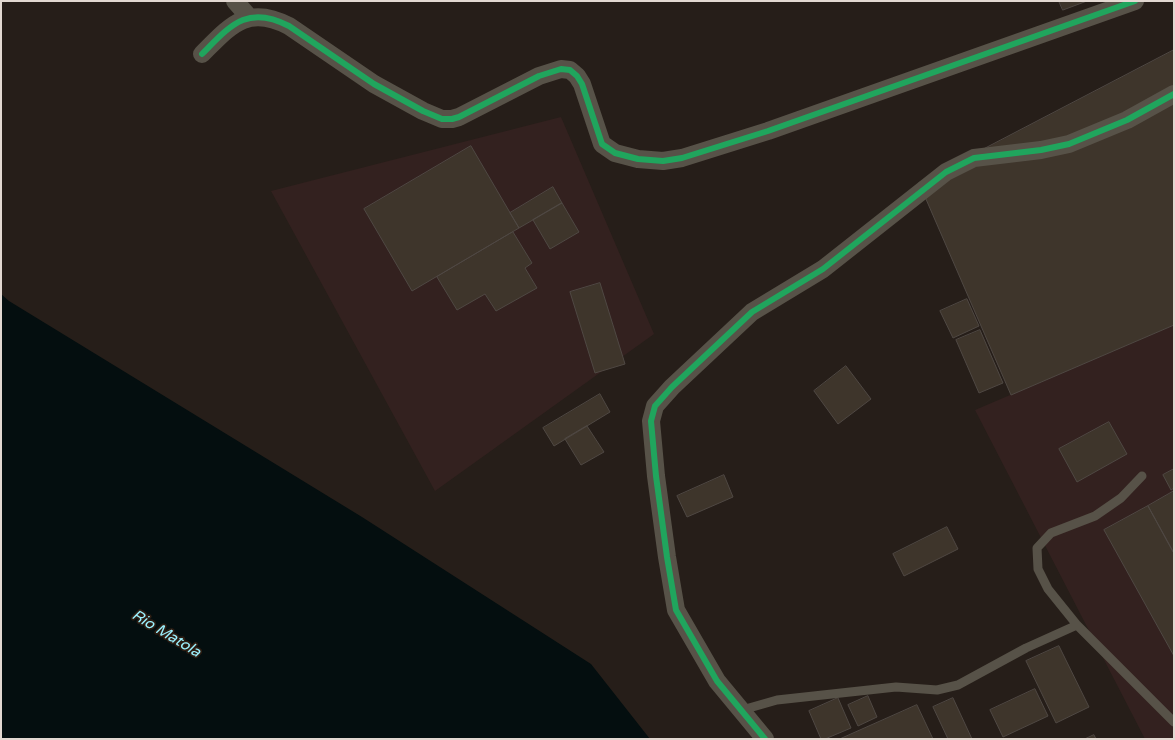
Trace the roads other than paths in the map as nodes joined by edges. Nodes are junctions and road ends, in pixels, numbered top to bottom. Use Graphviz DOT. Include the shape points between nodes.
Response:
graph roads {
  1 [pos="235,1"];
  2 [pos="1135,1"];
  3 [pos="249,17"];
  4 [pos="202,54"];
  5 [pos="1174,94"];
  6 [pos="1142,476"];
  7 [pos="1077,625"];
  8 [pos="742,710"];
  9 [pos="1174,722"];
  10 [pos="765,739"];
  1 -- 3 [label="street"];
  2 -- 3 [label="street" via="768,131 682,158 663,161 632,158 615,153 602,144 582,84 570,70 561,69 539,76 459,117 442,119 374,84 289,26 263,17"];
  3 -- 4 [label="street" via="229,27"];
  5 -- 8 [label="street" via="1127,120 1069,144 974,158 946,172 823,269 752,312 655,406 651,421 656,476 676,610 716,681"];
  6 -- 7 [label="lane" via="1121,498 1095,516 1051,533 1037,548 1038,569 1048,589"];
  7 -- 8 [label="lane" via="1026,648 958,685 937,690 896,687 777,700"];
  7 -- 9 [label="lane"];
  8 -- 10 [label="street"];
}
